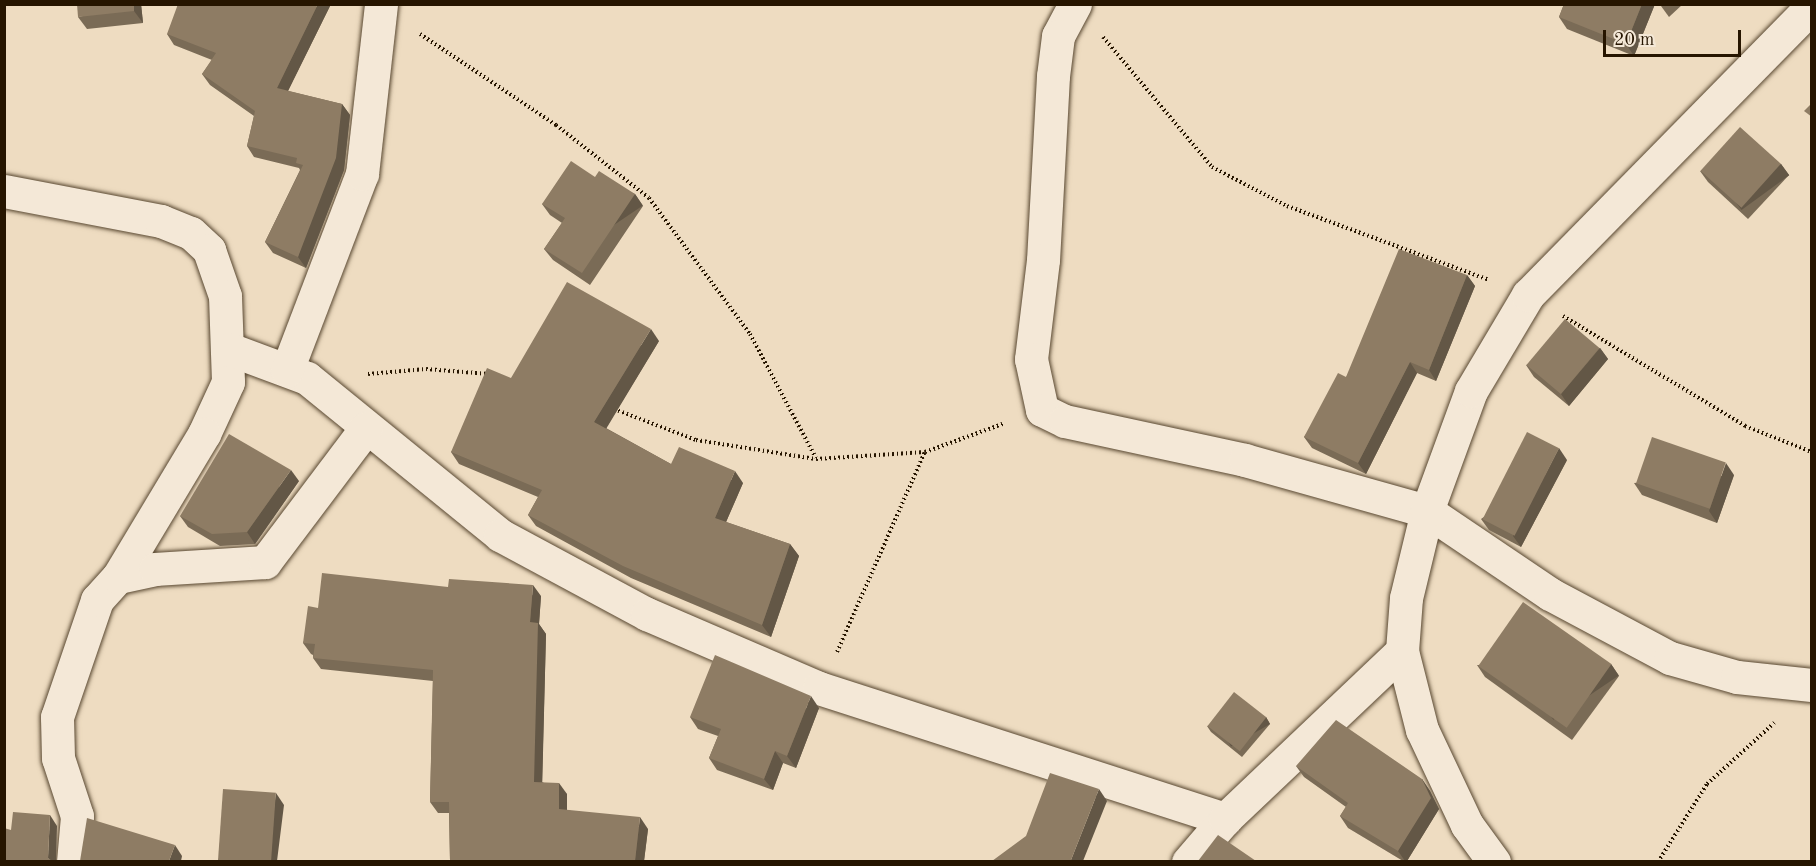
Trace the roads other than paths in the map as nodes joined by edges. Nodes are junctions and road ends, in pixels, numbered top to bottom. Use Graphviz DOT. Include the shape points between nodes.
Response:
graph roads {
  1 [pos="1076,4"];
  2 [pos="1812,6"];
  3 [pos="380,7"];
  4 [pos="4,191"];
  5 [pos="229,349"];
  6 [pos="297,374"];
  7 [pos="366,428"];
  8 [pos="1427,511"];
  9 [pos="118,577"];
  10 [pos="1402,651"];
  11 [pos="1812,686"];
  12 [pos="1225,819"];
  13 [pos="73,861"];
  14 [pos="1188,861"];
  15 [pos="1494,861"];
  1 -- 8 [label="street" via="1058,36 1053,76 1043,260 1031,359 1042,410 1065,421 1245,460"];
  2 -- 8 [label="street" via="1528,295 1471,391"];
  3 -- 6 [label="street" via="363,174"];
  4 -- 5 [label="street" via="138,216 191,233 209,250 225,296"];
  5 -- 6 [label="street"];
  5 -- 9 [label="street" via="228,382 204,434"];
  6 -- 7 [label="street"];
  7 -- 9 [label="street" via="265,562 155,569"];
  7 -- 12 [label="street" via="500,535 647,614 819,688"];
  8 -- 10 [label="street" via="1406,598"];
  8 -- 11 [label="street" via="1550,594 1670,658 1737,677"];
  9 -- 13 [label="street" via="96,600 57,717 58,758 77,816"];
  10 -- 12 [label="street"];
  10 -- 15 [label="street" via="1422,730 1467,825"];
  12 -- 14 [label="street"];
}
